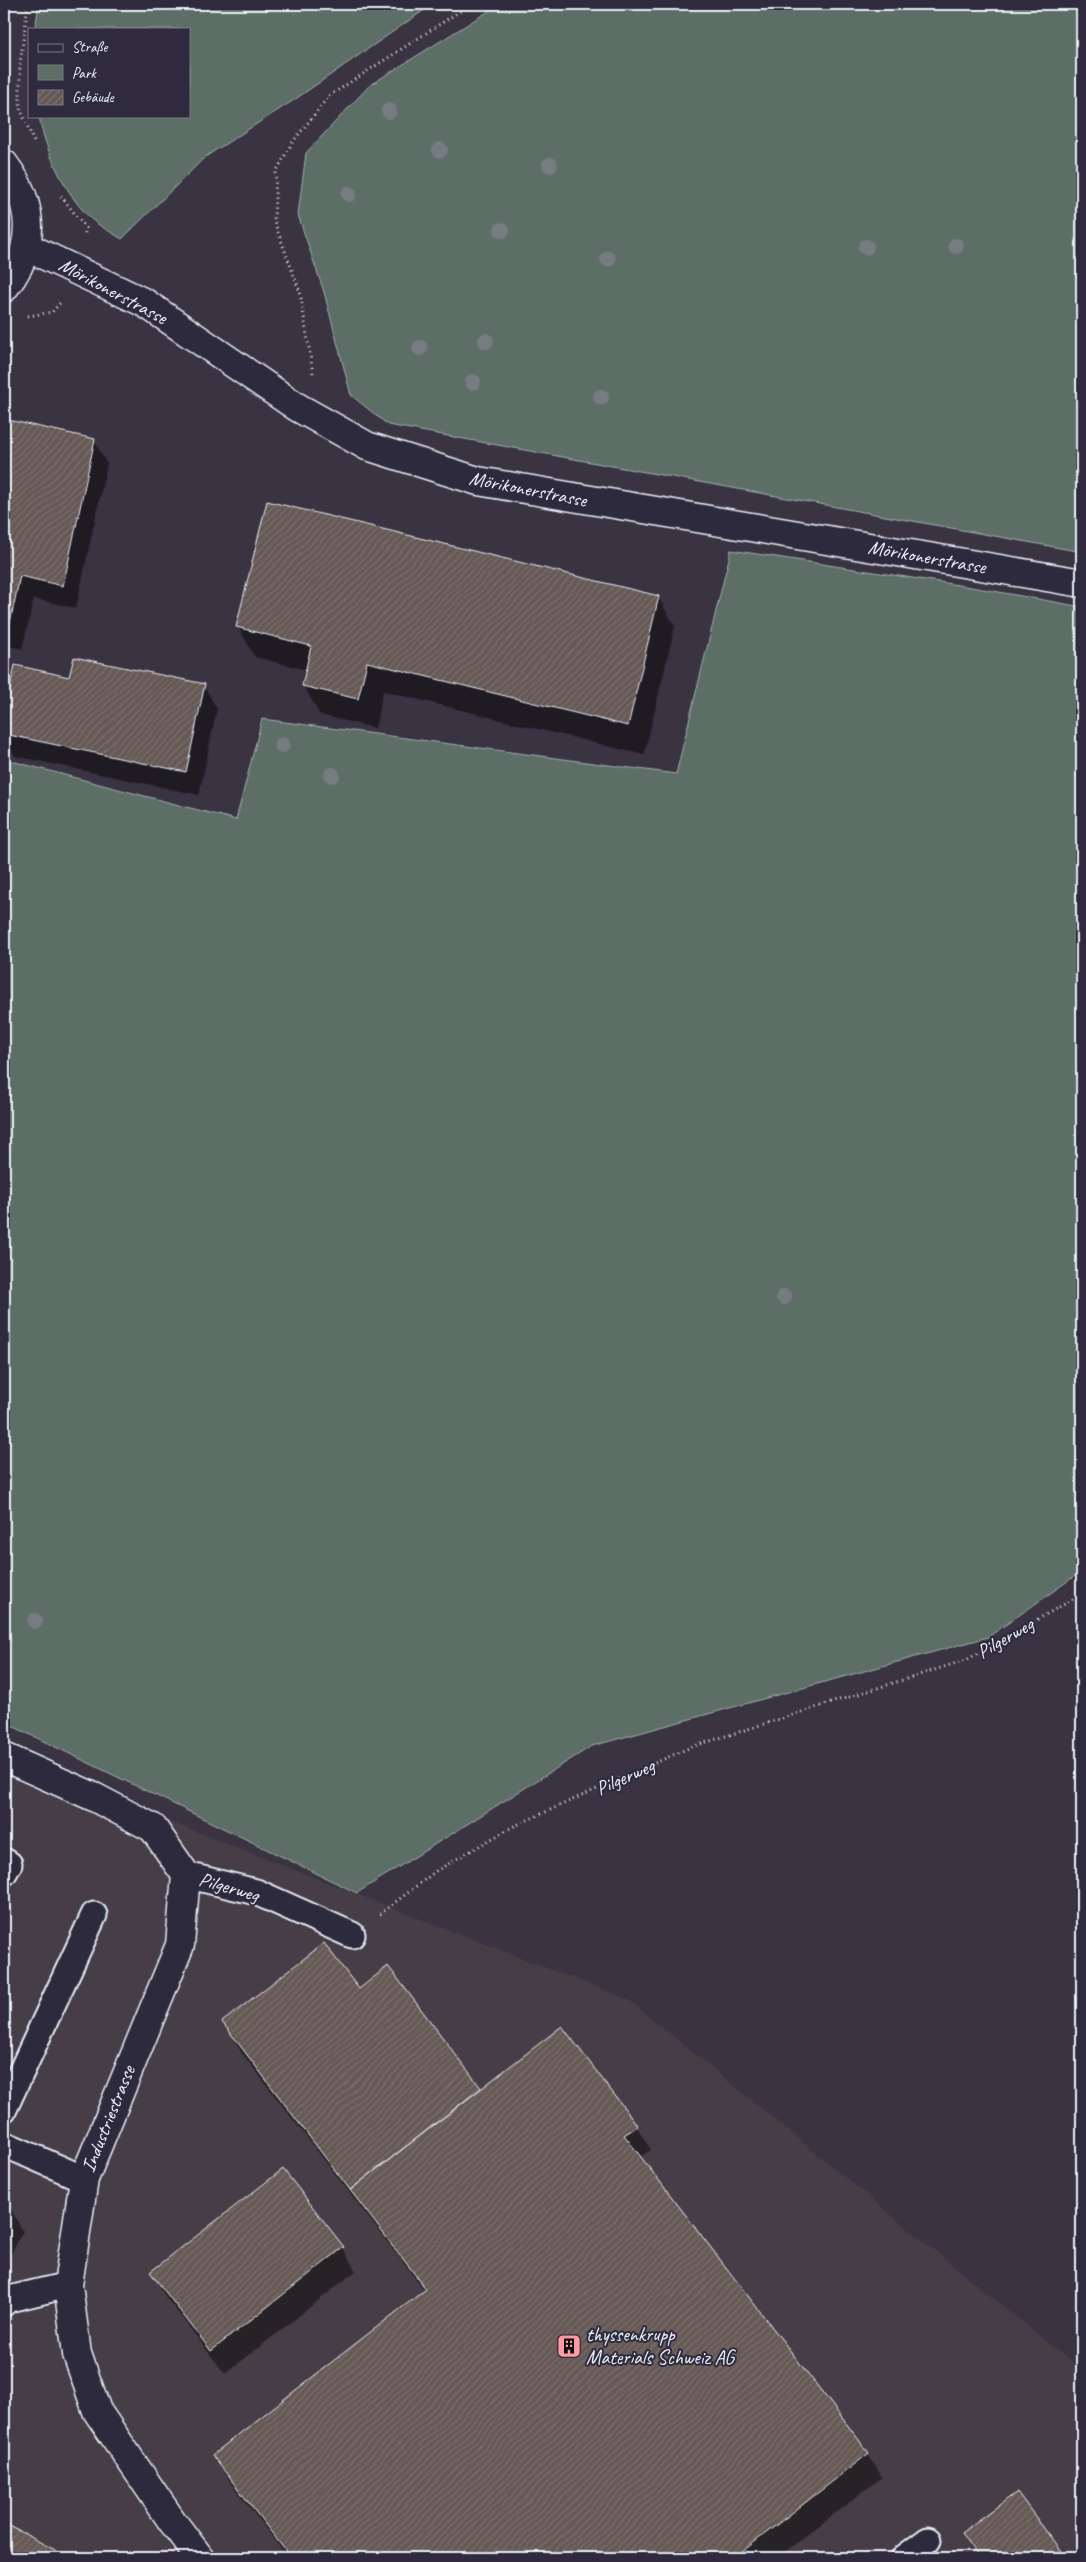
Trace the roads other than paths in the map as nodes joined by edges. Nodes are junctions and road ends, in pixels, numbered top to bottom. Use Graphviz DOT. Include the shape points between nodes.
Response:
graph roads {
  1 [pos="4,164"];
  2 [pos="26,247"];
  3 [pos="4,288"];
  4 [pos="1082,583"];
  5 [pos="4,1756"];
  6 [pos="4,1861"];
  7 [pos="4,1873"];
  8 [pos="186,1875"];
  9 [pos="94,1915"];
  10 [pos="352,1935"];
  11 [pos="4,2109"];
  12 [pos="4,2144"];
  13 [pos="84,2179"];
  14 [pos="68,2285"];
  15 [pos="4,2303"];
  16 [pos="928,2540"];
  17 [pos="200,2558"];
  18 [pos="904,2558"];
  1 -- 2 [label="street" via="20,189 29,217"];
  2 -- 3 [label="street" via="16,273"];
  2 -- 4 [label="street, Mörikonerstrasse" via="145,303 298,407 366,446 478,481"];
  5 -- 8 [label="street" via="153,1828"];
  6 -- 7 [label="lane" via="9,1864"];
  8 -- 10 [label="lane, Pilgerweg" via="256,1892"];
  8 -- 13 [label="street, Industriestrasse" via="180,1945"];
  9 -- 11 [label="lane"];
  12 -- 13 [label="lane"];
  13 -- 14 [label="street, Industriestrasse"];
  14 -- 15 [label="lane" via="5,2300"];
  14 -- 17 [label="street, Industriestrasse" via="77,2354 97,2411"];
  16 -- 18 [label="lane"];
}
